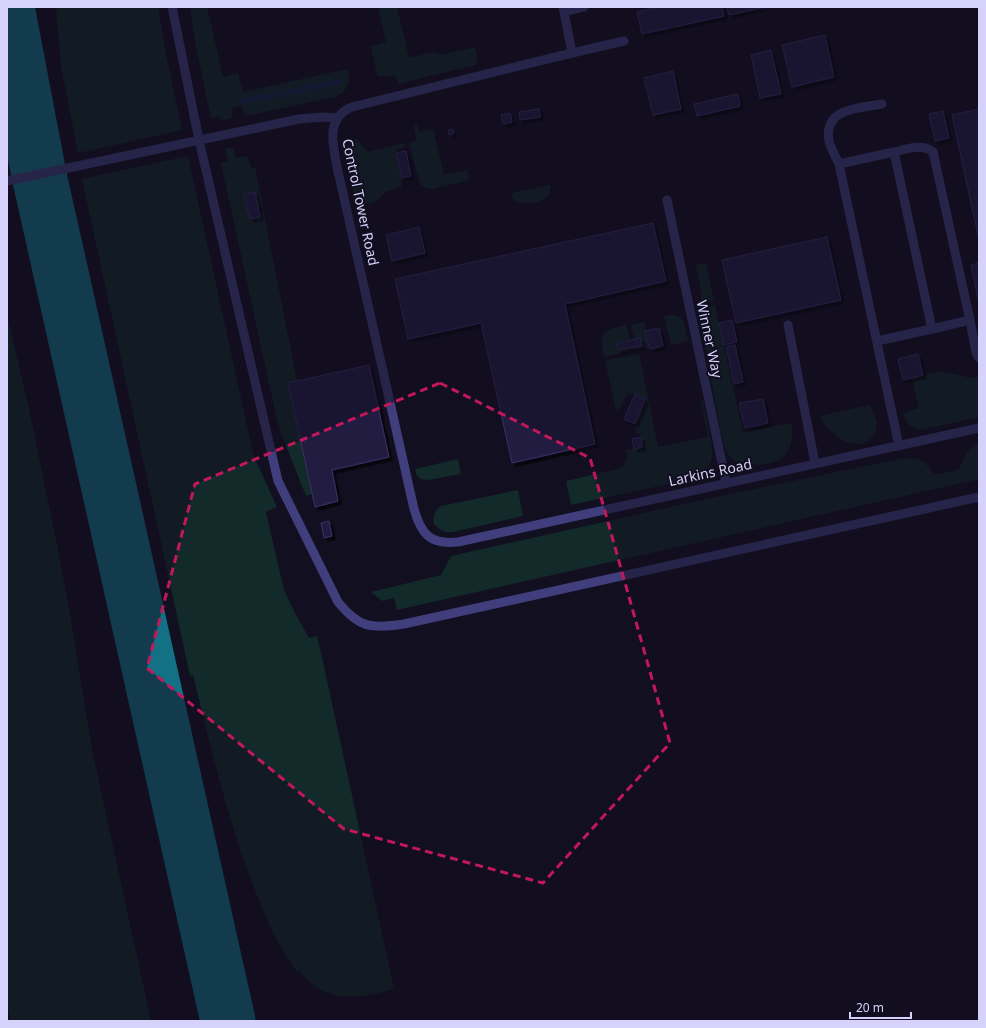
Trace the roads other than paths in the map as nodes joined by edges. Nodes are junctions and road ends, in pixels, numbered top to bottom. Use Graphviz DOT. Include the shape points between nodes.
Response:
graph roads {
  1 [pos="172,7"];
  2 [pos="584,7"];
  3 [pos="563,9"];
  4 [pos="624,41"];
  5 [pos="572,53"];
  6 [pos="882,104"];
  7 [pos="337,118"];
  8 [pos="199,140"];
  9 [pos="894,152"];
  10 [pos="839,164"];
  11 [pos="7,182"];
  12 [pos="667,200"];
  13 [pos="970,320"];
  14 [pos="788,325"];
  15 [pos="932,329"];
  16 [pos="877,341"];
  17 [pos="979,358"];
  18 [pos="979,428"];
  19 [pos="899,446"];
  20 [pos="815,463"];
  21 [pos="726,482"];
  22 [pos="979,497"];
  23 [pos="447,543"];
  1 -- 8 [label="lane"];
  2 -- 3 [label="lane"];
  3 -- 5 [label="lane"];
  4 -- 5 [label="lane"];
  5 -- 7 [label="lane" via="352,107"];
  6 -- 10 [label="lane" via="844,111 830,122 829,142"];
  7 -- 8 [label="lane" via="299,120"];
  7 -- 23 [label="lane, Control Tower Road" via="333,139 337,167 414,509 424,532 434,540"];
  8 -- 11 [label="lane"];
  8 -- 22 [label="lane" via="278,481 338,602 359,623 383,626 404,624"];
  9 -- 10 [label="lane"];
  9 -- 13 [label="lane" via="923,146 933,152"];
  9 -- 15 [label="lane"];
  10 -- 16 [label="lane"];
  12 -- 21 [label="lane, Winner Way"];
  13 -- 15 [label="lane"];
  13 -- 17 [label="lane"];
  14 -- 20 [label="lane"];
  15 -- 16 [label="lane"];
  16 -- 19 [label="lane"];
  18 -- 19 [label="lane, Larkins Road"];
  19 -- 20 [label="lane, Larkins Road"];
  20 -- 21 [label="lane, Larkins Road"];
  21 -- 23 [label="lane, Larkins Road"];
}
